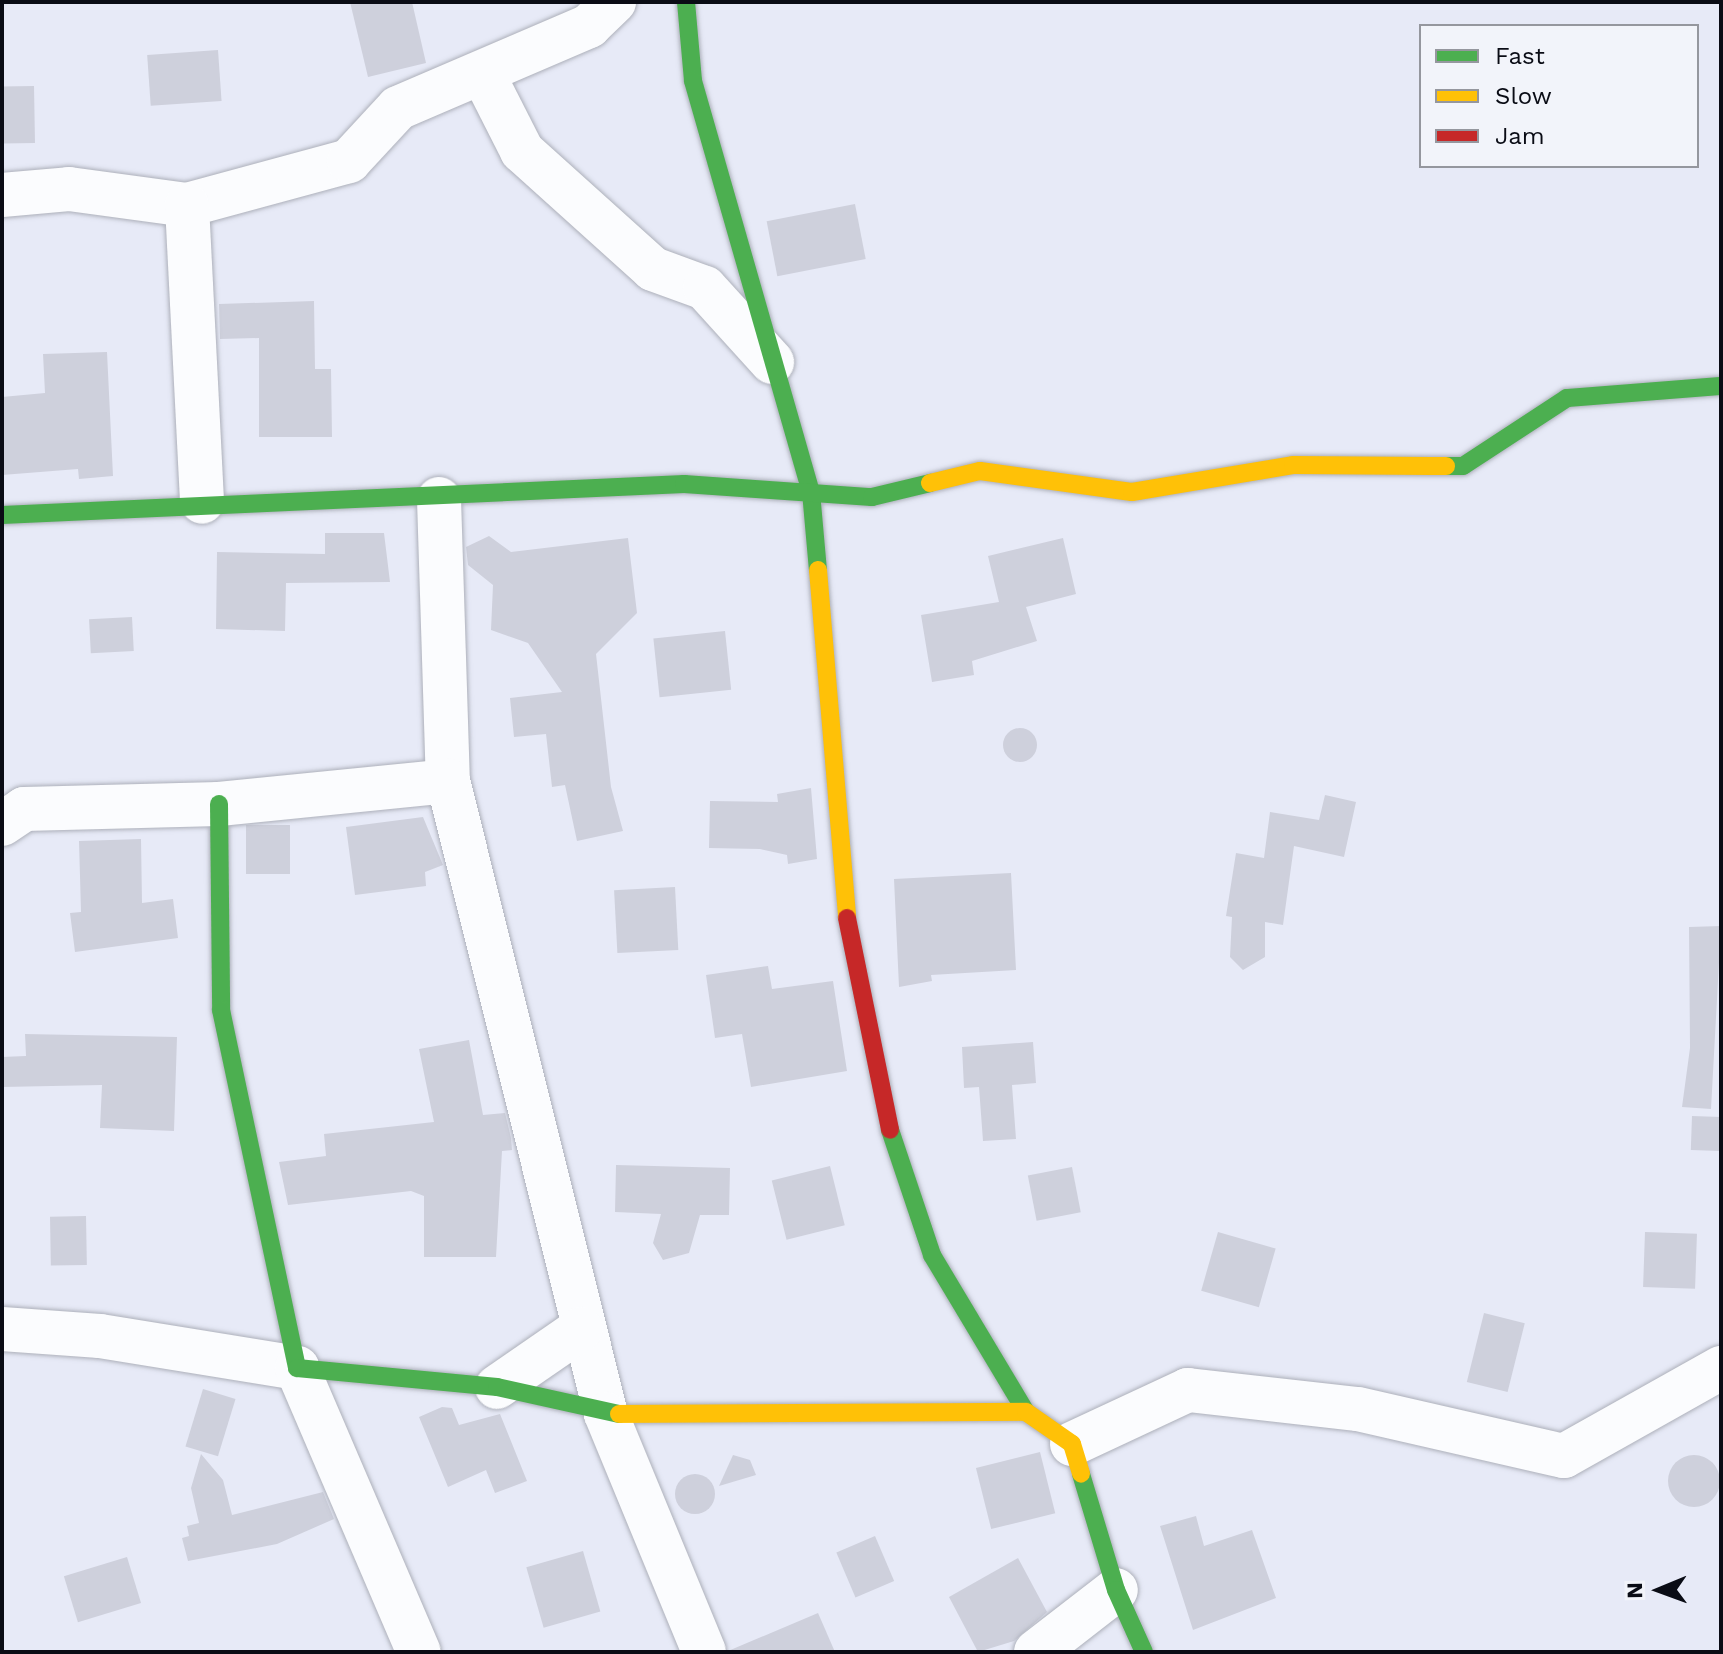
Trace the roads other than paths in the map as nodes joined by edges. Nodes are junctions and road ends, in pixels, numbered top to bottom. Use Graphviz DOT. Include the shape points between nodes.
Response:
graph roads {
  1 [pos="614,2"];
  2 [pos="686,2"];
  3 [pos="484,76"];
  4 [pos="2,195"];
  5 [pos="187,205"];
  6 [pos="772,362"];
  7 [pos="1721,386"];
  8 [pos="811,492"];
  9 [pos="439,499"];
  10 [pos="202,502"];
  11 [pos="2,515"];
  12 [pos="448,781"];
  13 [pos="219,804"];
  14 [pos="2,824"];
  15 [pos="2,1329"];
  16 [pos="581,1329"];
  17 [pos="297,1368"];
  18 [pos="1721,1368"];
  19 [pos="497,1387"];
  20 [pos="1026,1412"];
  21 [pos="606,1414"];
  22 [pos="1072,1444"];
  23 [pos="1116,1590"];
  24 [pos="419,1652"];
  25 [pos="704,1652"];
  26 [pos="1036,1652"];
  27 [pos="1144,1652"];
  1 -- 3 [label="street" via="589,26"];
  2 -- 6 [label="street" via="693,81"];
  3 -- 5 [label="street" via="398,108 349,161"];
  3 -- 6 [label="street" via="522,151 653,269 705,288"];
  4 -- 5 [label="street" via="69,189"];
  5 -- 10 [label="street"];
  6 -- 8 [label="street"];
  7 -- 8 [label="street" via="1567,398 1463,466 1293,465 1132,492 980,471 872,497"];
  8 -- 9 [label="street" via="684,484 516,488"];
  8 -- 20 [label="street" via="847,917 878,1092 932,1255"];
  9 -- 10 [label="street"];
  9 -- 12 [label="street"];
  10 -- 11 [label="street"];
  12 -- 13 [label="street"];
  12 -- 16 [label="street"];
  13 -- 14 [label="street" via="24,809"];
  13 -- 17 [label="street" via="221,1010"];
  15 -- 17 [label="street" via="100,1336"];
  16 -- 19 [label="street"];
  16 -- 21 [label="street"];
  17 -- 19 [label="street"];
  17 -- 24 [label="street"];
  18 -- 22 [label="street" via="1564,1456 1358,1409 1188,1390"];
  19 -- 21 [label="street"];
  20 -- 21 [label="street"];
  20 -- 22 [label="street"];
  21 -- 25 [label="street"];
  22 -- 23 [label="street"];
  23 -- 26 [label="street"];
  23 -- 27 [label="street"];
}
